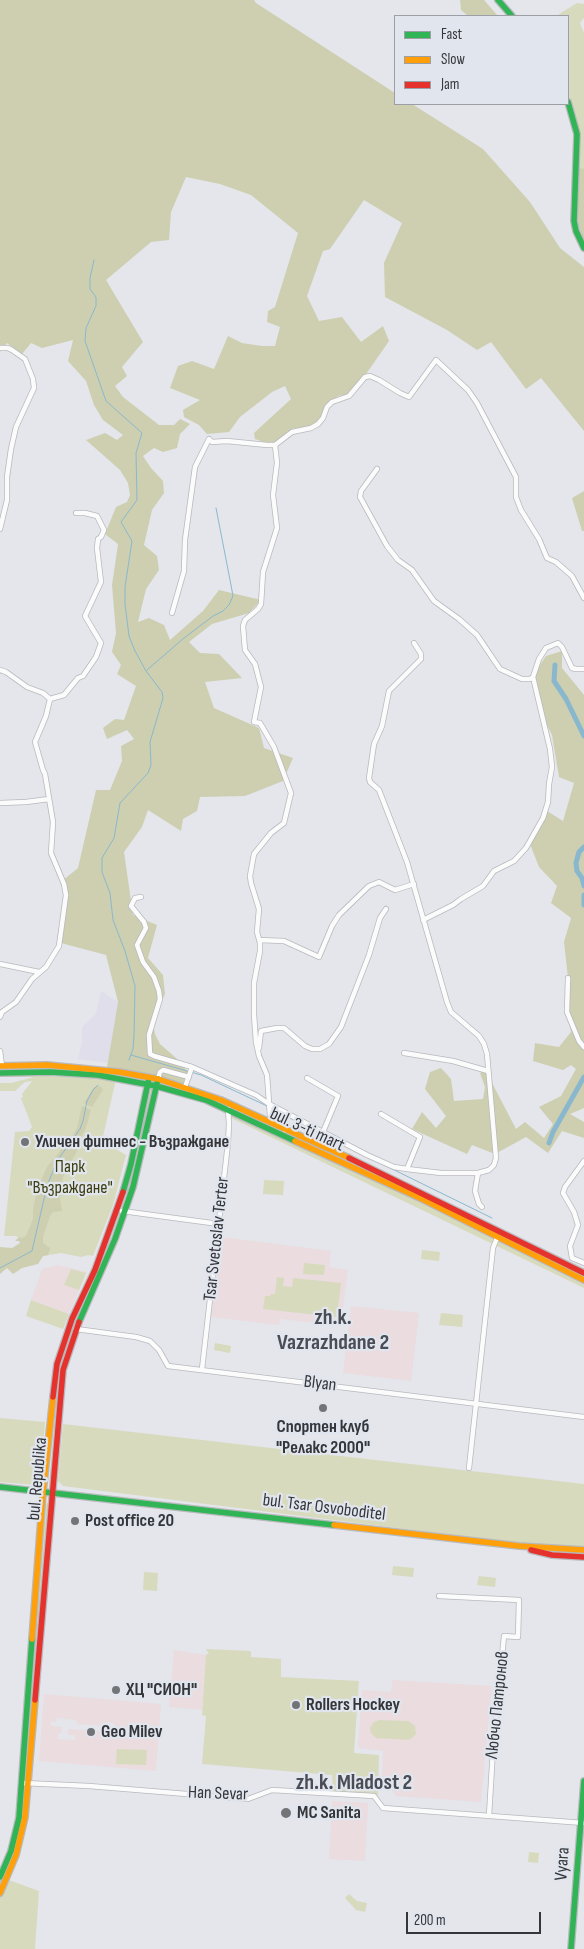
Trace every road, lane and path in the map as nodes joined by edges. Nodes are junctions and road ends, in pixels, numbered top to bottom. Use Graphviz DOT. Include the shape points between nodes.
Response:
graph roads {
  1 [pos="498,0"];
  2 [pos="511,15"];
  3 [pos="569,105"];
  4 [pos="584,248"];
  5 [pos="0,348"];
  6 [pos="275,445"];
  7 [pos="377,468"];
  8 [pos="76,513"];
  9 [pos="0,529"];
  10 [pos="584,598"];
  11 [pos="172,613"];
  12 [pos="414,643"];
  13 [pos="584,668"];
  14 [pos="0,670"];
  15 [pos="533,677"];
  16 [pos="50,699"];
  17 [pos="49,799"];
  18 [pos="0,802"];
  19 [pos="414,884"];
  20 [pos="141,897"];
  21 [pos="386,909"];
  22 [pos="424,920"];
  23 [pos="259,940"];
  24 [pos="0,964"];
  25 [pos="39,972"];
  26 [pos="568,978"];
  27 [pos="0,1016"];
  28 [pos="584,1048"];
  29 [pos="0,1051"];
  30 [pos="404,1054"];
  31 [pos="259,1056"];
  32 [pos="1,1068"];
  33 [pos="488,1071"];
  34 [pos="190,1072"];
  35 [pos="307,1078"];
  36 [pos="148,1081"];
  37 [pos="157,1083"];
  38 [pos="185,1087"];
  39 [pos="269,1106"];
  40 [pos="228,1109"];
  41 [pos="382,1114"];
  42 [pos="285,1130"];
  43 [pos="324,1132"];
  44 [pos="584,1161"];
  45 [pos="408,1169"];
  46 [pos="478,1172"];
  47 [pos="482,1207"];
  48 [pos="118,1210"];
  49 [pos="124,1212"];
  50 [pos="219,1224"];
  51 [pos="497,1238"];
  52 [pos="584,1263"];
  53 [pos="584,1273"];
  54 [pos="584,1280"];
  55 [pos="69,1327"];
  56 [pos="77,1329"];
  57 [pos="202,1369"];
  58 [pos="476,1404"];
  59 [pos="584,1417"];
  60 [pos="469,1468"];
  61 [pos="0,1487"];
  62 [pos="43,1492"];
  63 [pos="52,1493"];
  64 [pos="519,1546"];
  65 [pos="584,1550"];
  66 [pos="582,1558"];
  67 [pos="439,1596"];
  68 [pos="584,1781"];
  69 [pos="26,1784"];
  70 [pos="489,1816"];
  71 [pos="582,1823"];
  72 [pos="0,1877"];
  73 [pos="0,1893"];
  74 [pos="571,1949"];
  1 -- 2 [label="street"];
  3 -- 4 [label="street" via="577,134 574,221"];
  5 -- 9 [label="street" via="8,348 25,359 34,388 12,442 7,500"];
  6 -- 10 [label="street" via="292,432 318,424 327,407 349,396 364,377 379,380 408,397 436,360 477,403 516,477 517,502 545,555 572,576"];
  6 -- 11 [label="street" via="212,442 209,439 195,466 184,571"];
  6 -- 23 [label="street" via="277,463 273,495 277,528 263,572 261,604 243,626 245,650 255,664 261,687 254,722 260,723 274,747 291,793 284,823 270,833 252,859 250,883 259,909"];
  7 -- 15 [label="street" via="360,497 393,555 412,570 434,602 477,635 500,669 526,680"];
  8 -- 16 [label="street" via="96,516 104,530 97,548 101,582 84,616 100,643 83,676 64,695"];
  12 -- 19 [label="street" via="421,659 389,691 382,726 374,744 369,778 382,797"];
  13 -- 15 [label="street" via="572,668 558,643 546,648"];
  14 -- 16 [label="street"];
  15 -- 22 [label="street" via="552,767 544,818 514,861 494,871 483,886"];
  16 -- 17 [label="street" via="35,742"];
  17 -- 18 [label="street"];
  17 -- 25 [label="street" via="53,822 51,853 64,884 66,905 60,946"];
  19 -- 22 [label="street"];
  19 -- 23 [label="street" via="395,890 379,882 369,886 339,915 319,957 284,942"];
  20 -- 34 [label="street" via="135,898 131,906 146,928 138,946 143,962 154,976 160,999 149,1035 150,1054"];
  21 -- 31 [label="street" via="336,1036 320,1049 299,1042 284,1028 263,1030"];
  22 -- 33 [label="street" via="447,1002 452,1012 484,1044"];
  23 -- 31 [label="street" via="254,983"];
  24 -- 25 [label="street"];
  25 -- 27 [label="street" via="16,1002"];
  26 -- 28 [label="street" via="567,1012"];
  29 -- 32 [label="street"];
  30 -- 33 [label="street" via="453,1061"];
  31 -- 39 [label="street" via="267,1075"];
  32 -- 36 [label="street, bul. 3-ti mart" via="32,1064 76,1067"];
  33 -- 46 [label="street" via="496,1158 489,1170"];
  34 -- 37 [label="street" via="163,1070"];
  34 -- 38 [label="street"];
  34 -- 39 [label="street" via="256,1095"];
  35 -- 43 [label="street" via="338,1096"];
  36 -- 37 [label="street, bul. 3-ti mart"];
  36 -- 48 [label="street, bul. Republika"];
  37 -- 38 [label="street, bul. 3-ti mart"];
  37 -- 40 [label="street, bul. 3-ti mart"];
  37 -- 49 [label="street, bul. Republika" via="139,1165"];
  38 -- 42 [label="street, bul. 3-ti mart"];
  39 -- 42 [label="street" via="270,1116 283,1124"];
  39 -- 43 [label="street"];
  40 -- 50 [label="street, Tsar Svetoslav Terter" via="230,1124"];
  40 -- 51 [label="street, bul. 3-ti mart" via="420,1198"];
  41 -- 45 [label="street" via="420,1137"];
  42 -- 53 [label="street, bul. 3-ti mart"];
  43 -- 45 [label="street" via="394,1168"];
  44 -- 52 [label="street" via="563,1193 578,1225 570,1246 572,1258"];
  45 -- 46 [label="street" via="442,1173"];
  46 -- 47 [label="street" via="474,1191"];
  48 -- 49 [label="street"];
  48 -- 55 [label="street, bul. Republika"];
  49 -- 50 [label="street"];
  49 -- 56 [label="street, bul. Republika"];
  50 -- 57 [label="street, Tsar Svetoslav Terter"];
  51 -- 54 [label="street, bul. 3-ti mart"];
  51 -- 58 [label="street" via="493,1248"];
  55 -- 56 [label="street, Blyan"];
  55 -- 62 [label="street, bul. Republika" via="57,1364"];
  56 -- 57 [label="street, Blyan" via="142,1338 155,1345 168,1366"];
  56 -- 63 [label="street, bul. Republika" via="63,1370"];
  57 -- 58 [label="street, Blyan"];
  58 -- 59 [label="street, Blyan"];
  58 -- 60 [label="street"];
  61 -- 62 [label="street"];
  62 -- 63 [label="street, bul. Tsar Osvoboditel"];
  62 -- 69 [label="street, bul. Republika"];
  63 -- 64 [label="street, bul. Tsar Osvoboditel"];
  63 -- 69 [label="street, bul. Republika"];
  64 -- 65 [label="street, bul. Tsar Osvoboditel"];
  64 -- 66 [label="street, bul. Tsar Osvoboditel" via="552,1555"];
  67 -- 70 [label="street, Любчо Патронов" via="519,1600 518,1637 504,1636"];
  68 -- 71 [label="street, Vyara"];
  69 -- 70 [label="street, Han Sevar" via="248,1799 272,1790 374,1796 383,1808"];
  69 -- 72 [label="street, bul. Republika" via="15,1838"];
  69 -- 73 [label="street, bul. Republika" via="21,1840"];
  70 -- 71 [label="street, Han Sevar"];
  71 -- 74 [label="street, Vyara"];
}
